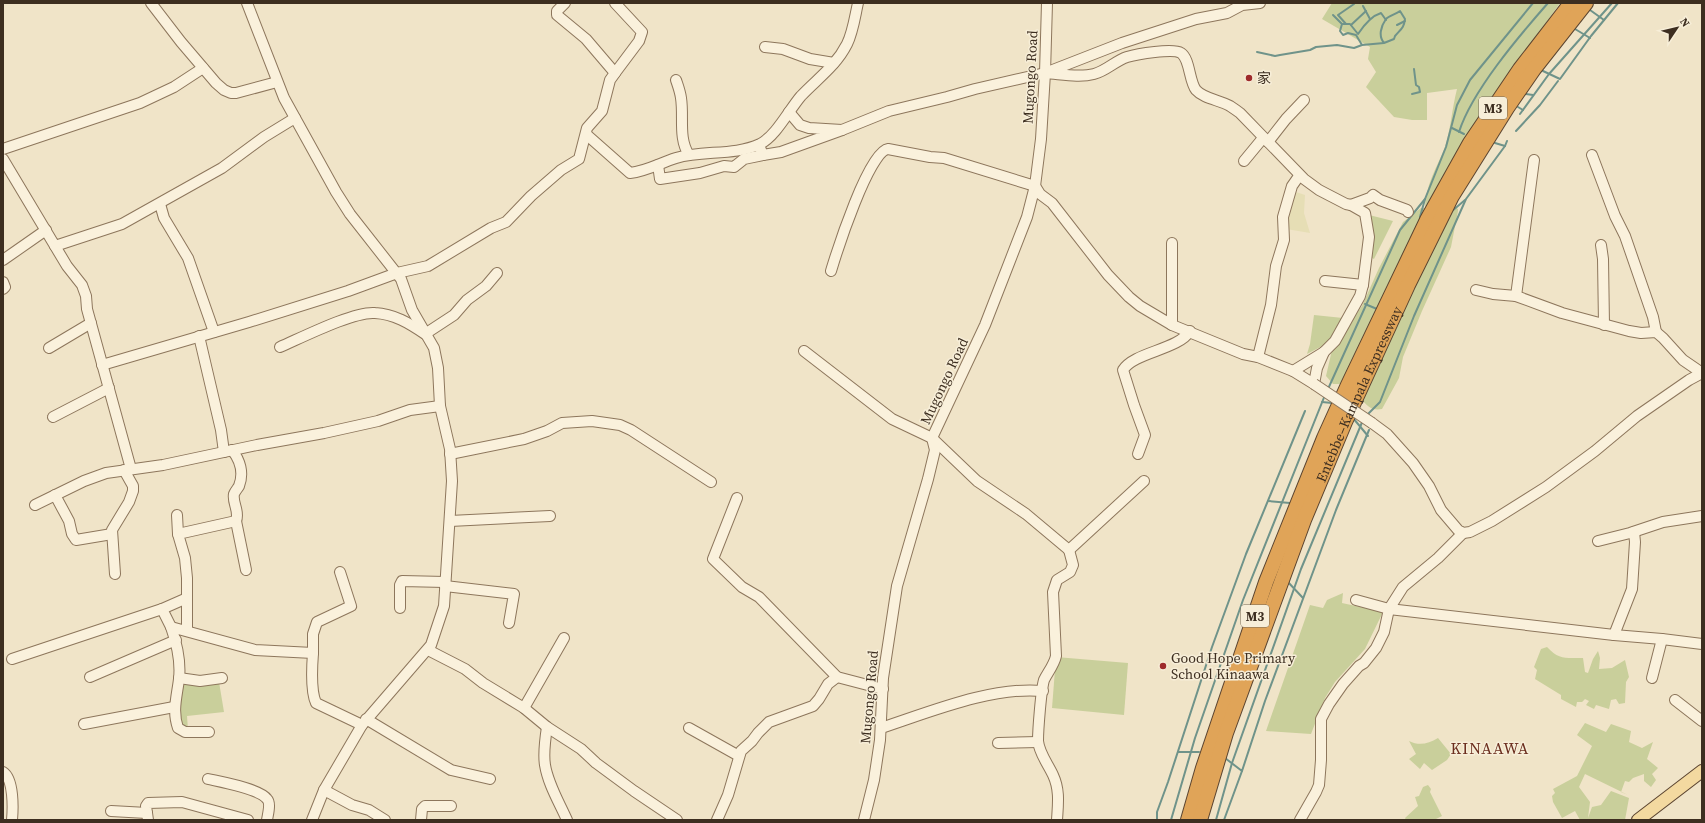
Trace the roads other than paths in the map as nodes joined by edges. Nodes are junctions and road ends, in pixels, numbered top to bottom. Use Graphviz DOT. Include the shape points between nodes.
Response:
graph roads {
  1 [pos="151,3"];
  2 [pos="247,3"];
  3 [pos="565,3"];
  4 [pos="615,3"];
  5 [pos="858,3"];
  6 [pos="1047,3"];
  7 [pos="1260,3"];
  8 [pos="1570,3"];
  9 [pos="1586,3"];
  10 [pos="765,47"];
  11 [pos="834,63"];
  12 [pos="203,68"];
  13 [pos="615,73"];
  14 [pos="1045,73"];
  15 [pos="676,80"];
  16 [pos="277,82"];
  17 [pos="1304,100"];
  18 [pos="789,112"];
  19 [pos="295,118"];
  20 [pos="778,126"];
  21 [pos="804,126"];
  22 [pos="842,130"];
  23 [pos="587,135"];
  24 [pos="1265,140"];
  25 [pos="809,142"];
  26 [pos="759,145"];
  27 [pos="3,149"];
  28 [pos="690,155"];
  29 [pos="763,155"];
  30 [pos="1592,155"];
  31 [pos="3,159"];
  32 [pos="1534,160"];
  33 [pos="1244,161"];
  34 [pos="658,165"];
  35 [pos="1300,176"];
  36 [pos="1035,186"];
  37 [pos="160,204"];
  38 [pos="1351,204"];
  39 [pos="1408,212"];
  40 [pos="46,230"];
  41 [pos="1172,243"];
  42 [pos="55,246"];
  43 [pos="1601,246"];
  44 [pos="3,260"];
  45 [pos="831,271"];
  46 [pos="397,273"];
  47 [pos="497,273"];
  48 [pos="3,282"];
  49 [pos="1325,282"];
  50 [pos="1363,285"];
  51 [pos="3,289"];
  52 [pos="1476,290"];
  53 [pos="1516,296"];
  54 [pos="412,310"];
  55 [pos="402,319"];
  56 [pos="91,323"];
  57 [pos="1172,325"];
  58 [pos="1604,325"];
  59 [pos="1190,331"];
  60 [pos="214,332"];
  61 [pos="1656,332"];
  62 [pos="425,334"];
  63 [pos="199,336"];
  64 [pos="280,346"];
  65 [pos="49,348"];
  66 [pos="804,350"];
  67 [pos="1324,352"];
  68 [pos="1258,357"];
  69 [pos="102,365"];
  70 [pos="1293,371"];
  71 [pos="1702,373"];
  72 [pos="1314,384"];
  73 [pos="109,388"];
  74 [pos="440,406"];
  75 [pos="53,417"];
  76 [pos="334,427"];
  77 [pos="932,438"];
  78 [pos="228,451"];
  79 [pos="450,454"];
  80 [pos="1138,454"];
  81 [pos="127,470"];
  82 [pos="1144,481"];
  83 [pos="711,482"];
  84 [pos="55,495"];
  85 [pos="737,498"];
  86 [pos="35,505"];
  87 [pos="177,515"];
  88 [pos="550,516"];
  89 [pos="1702,516"];
  90 [pos="236,521"];
  91 [pos="450,521"];
  92 [pos="1634,532"];
  93 [pos="1463,533"];
  94 [pos="112,534"];
  95 [pos="178,534"];
  96 [pos="1598,541"];
  97 [pos="1069,550"];
  98 [pos="246,570"];
  99 [pos="340,572"];
  100 [pos="115,574"];
  101 [pos="445,584"];
  102 [pos="187,598"];
  103 [pos="1356,600"];
  104 [pos="400,608"];
  105 [pos="162,609"];
  106 [pos="1389,609"];
  107 [pos="509,623"];
  108 [pos="171,627"];
  109 [pos="187,630"];
  110 [pos="1614,635"];
  111 [pos="564,638"];
  112 [pos="1662,639"];
  113 [pos="176,640"];
  114 [pos="1702,644"];
  115 [pos="428,650"];
  116 [pos="313,653"];
  117 [pos="12,659"];
  118 [pos="90,677"];
  119 [pos="837,677"];
  120 [pos="179,678"];
  121 [pos="222,678"];
  122 [pos="1652,678"];
  123 [pos="883,689"];
  124 [pos="1043,691"];
  125 [pos="1674,700"];
  126 [pos="174,707"];
  127 [pos="524,708"];
  128 [pos="1702,721"];
  129 [pos="364,722"];
  130 [pos="84,724"];
  131 [pos="547,727"];
  132 [pos="689,728"];
  133 [pos="881,728"];
  134 [pos="208,732"];
  135 [pos="1038,742"];
  136 [pos="998,743"];
  137 [pos="739,756"];
  138 [pos="1702,771"];
  139 [pos="3,772"];
  140 [pos="208,779"];
  141 [pos="490,779"];
  142 [pos="324,790"];
  143 [pos="452,806"];
  144 [pos="111,811"];
  145 [pos="147,817"];
  146 [pos="12,820"];
  147 [pos="248,820"];
  148 [pos="267,820"];
  149 [pos="312,820"];
  150 [pos="385,820"];
  151 [pos="421,820"];
  152 [pos="567,820"];
  153 [pos="677,820"];
  154 [pos="717,820"];
  155 [pos="864,820"];
  156 [pos="1057,820"];
  157 [pos="1188,820"];
  158 [pos="1200,820"];
  159 [pos="1300,820"];
  160 [pos="1638,820"];
  1 -- 12 [label="street"];
  2 -- 16 [label="street"];
  3 -- 13 [label="street" via="557,11 557,15 586,38"];
  4 -- 13 [label="street" via="642,32 639,41"];
  5 -- 11 [label="street" via="847,43"];
  6 -- 14 [label="street, Mugongo Road"];
  7 -- 14 [label="street" via="1242,5 1227,13 1196,19 1122,43"];
  8 -- 157 [label="highway, Entebbe–Kampala Expressway / M3" via="1520,69 1470,142 1427,220 1348,385 1266,582"];
  9 -- 158 [label="highway, Entebbe–Kampala Expressway / M3" via="1507,108 1452,196 1411,278 1345,422 1304,520 1226,733"];
  10 -- 11 [label="street" via="783,49 810,59"];
  11 -- 18 [label="street"];
  12 -- 16 [label="street" via="224,90 231,93"];
  12 -- 27 [label="street" via="174,88 140,103"];
  13 -- 23 [label="street" via="608,85 603,108 587,128"];
  14 -- 22 [label="street" via="888,111"];
  14 -- 24 [label="street" via="1084,76 1095,74 1126,58 1141,54 1174,51 1182,53 1197,90 1240,113"];
  14 -- 36 [label="street, Mugongo Road"];
  15 -- 28 [label="street" via="681,97 681,130 685,149"];
  16 -- 19 [label="street"];
  17 -- 24 [label="street"];
  18 -- 20 [label="street"];
  18 -- 21 [label="street"];
  19 -- 37 [label="street" via="222,168"];
  19 -- 46 [label="street" via="339,197"];
  20 -- 21 [label="street"];
  20 -- 26 [label="street"];
  21 -- 22 [label="street"];
  21 -- 25 [label="street"];
  22 -- 25 [label="street"];
  23 -- 34 [label="street" via="630,173"];
  23 -- 46 [label="street" via="579,159 561,170 506,222 491,228 428,266"];
  24 -- 33 [label="street"];
  24 -- 35 [label="street"];
  25 -- 29 [label="street" via="781,152"];
  26 -- 28 [label="street"];
  26 -- 29 [label="street"];
  28 -- 34 [label="street"];
  29 -- 34 [label="street" via="744,159 734,167 724,166 686,176 660,179"];
  30 -- 61 [label="street" via="1625,236"];
  31 -- 40 [label="street"];
  32 -- 53 [label="street"];
  35 -- 38 [label="street" via="1319,190 1346,204"];
  35 -- 68 [label="street" via="1292,186 1283,217 1284,240 1276,266 1271,305"];
  36 -- 45 [label="street" via="944,158 885,149 868,173 850,212"];
  36 -- 57 [label="street" via="1129,297"];
  36 -- 77 [label="street, Mugongo Road" via="1021,235 985,325"];
  37 -- 42 [label="street" via="122,224"];
  37 -- 60 [label="street" via="164,218 188,258"];
  38 -- 39 [label="street" via="1373,196"];
  38 -- 50 [label="street" via="1365,213 1367,218 1369,238"];
  40 -- 42 [label="street"];
  40 -- 44 [label="street"];
  41 -- 57 [label="street"];
  42 -- 56 [label="street" via="82,285"];
  43 -- 58 [label="street" via="1604,259"];
  46 -- 54 [label="street"];
  46 -- 60 [label="street"];
  47 -- 62 [label="street" via="454,315"];
  48 -- 51 [label="street"];
  49 -- 50 [label="street"];
  50 -- 67 [label="street" via="1360,296 1335,341"];
  52 -- 53 [label="street"];
  53 -- 58 [label="street"];
  54 -- 55 [label="street"];
  54 -- 62 [label="street"];
  55 -- 62 [label="street"];
  55 -- 64 [label="street" via="375,312 366,313"];
  56 -- 65 [label="street"];
  56 -- 69 [label="street"];
  57 -- 59 [label="street"];
  58 -- 61 [label="street" via="1640,333"];
  59 -- 68 [label="street" via="1243,354"];
  59 -- 80 [label="street" via="1184,338 1141,358 1123,370 1145,435"];
  60 -- 63 [label="street"];
  61 -- 71 [label="street" via="1683,360"];
  62 -- 74 [label="street" via="434,348"];
  63 -- 69 [label="street"];
  63 -- 78 [label="street"];
  66 -- 77 [label="street" via="892,419"];
  67 -- 70 [label="street"];
  67 -- 72 [label="street"];
  68 -- 70 [label="street"];
  69 -- 73 [label="street"];
  70 -- 72 [label="street"];
  71 -- 93 [label="street" via="1637,416 1595,451 1546,486 1492,521"];
  72 -- 93 [label="street, bridge" via="1387,434 1414,463 1441,510"];
  73 -- 75 [label="street"];
  73 -- 81 [label="street"];
  74 -- 76 [label="street" via="425,403"];
  74 -- 78 [label="street" via="410,410 350,428"];
  74 -- 79 [label="street"];
  77 -- 97 [label="street" via="977,481 1026,514"];
  77 -- 123 [label="street, Mugongo Road" via="935,450 897,586"];
  78 -- 81 [label="street"];
  78 -- 90 [label="street" via="239,458 241,470 240,482 234,494 238,516"];
  79 -- 83 [label="street" via="524,439 547,432 562,423 592,421 620,425"];
  79 -- 91 [label="street"];
  81 -- 84 [label="street" via="98,475"];
  81 -- 94 [label="street" via="133,491"];
  82 -- 97 [label="street"];
  84 -- 86 [label="street"];
  84 -- 94 [label="street" via="76,540"];
  85 -- 119 [label="street" via="713,559 742,588 760,597"];
  87 -- 95 [label="street"];
  88 -- 91 [label="street"];
  89 -- 92 [label="street" via="1663,522"];
  90 -- 95 [label="street"];
  90 -- 98 [label="street"];
  91 -- 101 [label="street"];
  92 -- 96 [label="street"];
  92 -- 110 [label="street" via="1632,589"];
  93 -- 106 [label="street" via="1438,558 1408,582"];
  94 -- 100 [label="street"];
  95 -- 102 [label="street" via="185,558"];
  97 -- 124 [label="street" via="1073,565 1070,572 1057,580 1053,592 1056,656 1044,680"];
  99 -- 116 [label="street" via="351,606 317,622"];
  101 -- 104 [label="street" via="402,582"];
  101 -- 107 [label="street" via="514,594"];
  101 -- 115 [label="street" via="444,606"];
  102 -- 105 [label="street"];
  102 -- 109 [label="street"];
  103 -- 106 [label="street"];
  105 -- 108 [label="street"];
  105 -- 117 [label="street"];
  106 -- 110 [label="street"];
  106 -- 159 [label="street" via="1384,632 1376,648 1343,684 1321,719 1318,785"];
  108 -- 109 [label="street"];
  108 -- 113 [label="street"];
  109 -- 116 [label="street" via="255,650"];
  110 -- 112 [label="street"];
  111 -- 127 [label="street"];
  112 -- 114 [label="street"];
  112 -- 122 [label="street"];
  113 -- 118 [label="street"];
  113 -- 120 [label="street"];
  115 -- 127 [label="street" via="465,669"];
  115 -- 129 [label="street"];
  116 -- 129 [label="street" via="312,670 316,703"];
  119 -- 123 [label="street"];
  119 -- 137 [label="street" via="828,684 813,706 769,722"];
  120 -- 121 [label="street" via="200,681"];
  120 -- 126 [label="street"];
  123 -- 133 [label="street, Mugongo Road"];
  124 -- 133 [label="street" via="1029,689 993,694"];
  124 -- 135 [label="street"];
  125 -- 128 [label="street"];
  126 -- 130 [label="street"];
  126 -- 134 [label="street" via="177,725 182,730"];
  127 -- 131 [label="street"];
  129 -- 141 [label="street" via="451,770"];
  129 -- 142 [label="street"];
  131 -- 152 [label="street" via="547,775"];
  131 -- 153 [label="street" via="573,742 596,763"];
  132 -- 137 [label="street"];
  133 -- 155 [label="street, Mugongo Road" via="874,780"];
  135 -- 136 [label="street"];
  135 -- 156 [label="street" via="1057,786"];
  137 -- 154 [label="street" via="728,795"];
  138 -- 160 [label="main road"];
  139 -- 146 [label="street" via="8,779 13,806"];
  140 -- 148 [label="street" via="241,786 265,797 268,802"];
  142 -- 149 [label="street"];
  142 -- 150 [label="street"];
  143 -- 151 [label="street" via="425,806 422,809"];
  144 -- 145 [label="street"];
  145 -- 147 [label="street" via="148,803 182,802"];
}
